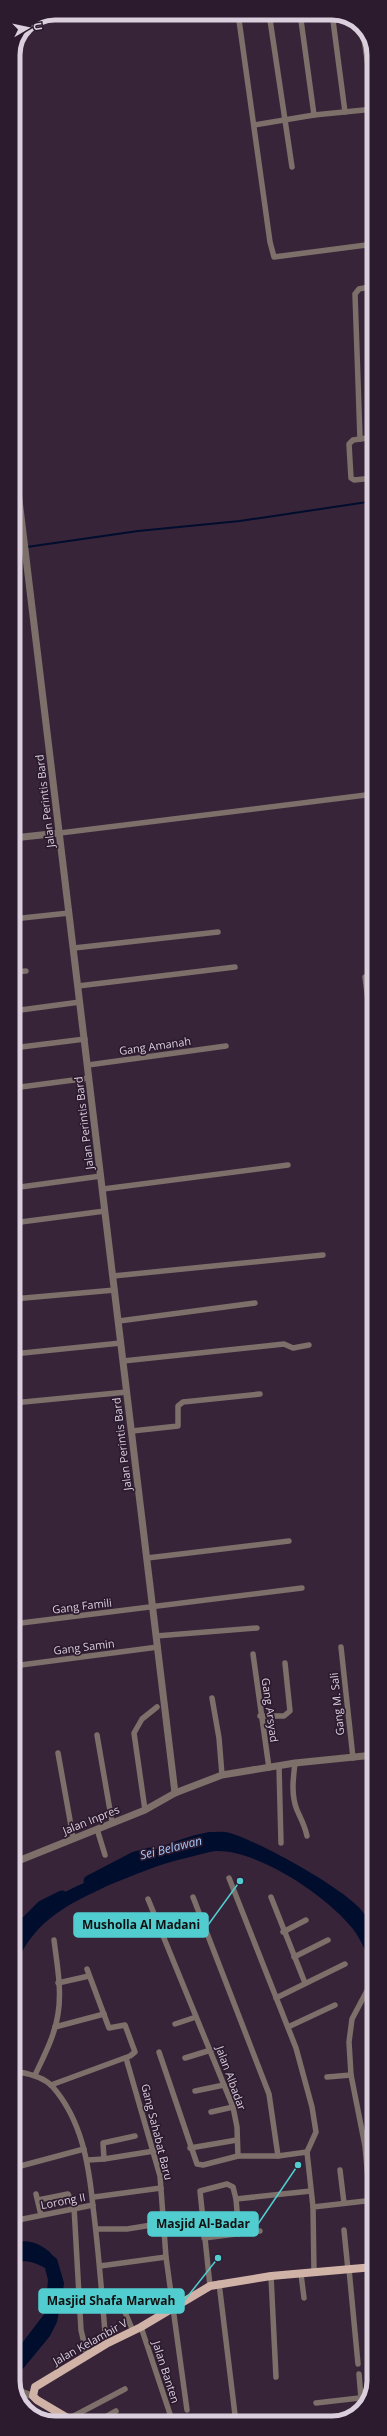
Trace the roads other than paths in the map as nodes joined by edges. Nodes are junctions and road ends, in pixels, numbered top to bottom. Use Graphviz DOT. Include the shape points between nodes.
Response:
graph roads {
  1 [pos="239,20"];
  2 [pos="270,20"];
  3 [pos="301,20"];
  4 [pos="333,20"];
  5 [pos="364,42"];
  6 [pos="367,59"];
  7 [pos="367,110"];
  8 [pos="345,112"];
  9 [pos="314,115"];
  10 [pos="286,120"];
  11 [pos="254,125"];
  12 [pos="292,167"];
  13 [pos="367,245"];
  14 [pos="367,287"];
  15 [pos="367,438"];
  16 [pos="360,439"];
  17 [pos="367,479"];
  18 [pos="20,505"];
  19 [pos="367,795"];
  20 [pos="60,833"];
  21 [pos="20,837"];
  22 [pos="69,913"];
  23 [pos="20,918"];
  24 [pos="218,932"];
  25 [pos="74,948"];
  26 [pos="235,967"];
  27 [pos="20,971"];
  28 [pos="26,971"];
  29 [pos="365,977"];
  30 [pos="78,986"];
  31 [pos="367,992"];
  32 [pos="80,1002"];
  33 [pos="20,1010"];
  34 [pos="85,1039"];
  35 [pos="226,1046"];
  36 [pos="20,1047"];
  37 [pos="88,1065"];
  38 [pos="89,1078"];
  39 [pos="20,1087"];
  40 [pos="288,1165"];
  41 [pos="101,1176"];
  42 [pos="20,1187"];
  43 [pos="103,1189"];
  44 [pos="105,1211"];
  45 [pos="20,1222"];
  46 [pos="323,1255"];
  47 [pos="113,1276"];
  48 [pos="115,1290"];
  49 [pos="20,1298"];
  50 [pos="255,1302"];
  51 [pos="118,1321"];
  52 [pos="121,1342"];
  53 [pos="309,1346"];
  54 [pos="20,1353"];
  55 [pos="123,1361"];
  56 [pos="127,1392"];
  57 [pos="260,1394"];
  58 [pos="20,1402"];
  59 [pos="132,1431"];
  60 [pos="289,1541"];
  61 [pos="147,1558"];
  62 [pos="302,1588"];
  63 [pos="153,1607"];
  64 [pos="20,1623"];
  65 [pos="257,1628"];
  66 [pos="156,1636"];
  67 [pos="158,1647"];
  68 [pos="341,1647"];
  69 [pos="253,1654"];
  70 [pos="285,1663"];
  71 [pos="20,1665"];
  72 [pos="212,1698"];
  73 [pos="157,1706"];
  74 [pos="260,1716"];
  75 [pos="97,1734"];
  76 [pos="58,1753"];
  77 [pos="367,1756"];
  78 [pos="353,1758"];
  79 [pos="295,1763"];
  80 [pos="279,1766"];
  81 [pos="269,1768"];
  82 [pos="222,1775"];
  83 [pos="175,1793"];
  84 [pos="145,1810"];
  85 [pos="112,1822"];
  86 [pos="96,1829"];
  87 [pos="307,1836"];
  88 [pos="73,1837"];
  89 [pos="281,1843"];
  90 [pos="105,1855"];
  91 [pos="20,1860"];
  92 [pos="229,1878"];
  93 [pos="193,1897"];
  94 [pos="271,1897"];
  95 [pos="148,1899"];
  96 [pos="306,1920"];
  97 [pos="283,1932"];
  98 [pos="54,1940"];
  99 [pos="328,1940"];
  100 [pos="294,1957"];
  101 [pos="345,1964"];
  102 [pos="87,1969"];
  103 [pos="90,1976"];
  104 [pos="58,1983"];
  105 [pos="304,1983"];
  106 [pos="367,1990"];
  107 [pos="276,1998"];
  108 [pos="335,2005"];
  109 [pos="104,2014"];
  110 [pos="196,2017"];
  111 [pos="175,2024"];
  112 [pos="55,2027"];
  113 [pos="288,2027"];
  114 [pos="211,2050"];
  115 [pos="159,2052"];
  116 [pos="126,2058"];
  117 [pos="185,2058"];
  118 [pos="20,2072"];
  119 [pos="35,2075"];
  120 [pos="351,2075"];
  121 [pos="327,2077"];
  122 [pos="51,2085"];
  123 [pos="224,2085"];
  124 [pos="195,2091"];
  125 [pos="233,2107"];
  126 [pos="211,2112"];
  127 [pos="135,2136"];
  128 [pos="237,2140"];
  129 [pos="190,2148"];
  130 [pos="84,2149"];
  131 [pos="154,2151"];
  132 [pos="308,2152"];
  133 [pos="238,2156"];
  134 [pos="278,2156"];
  135 [pos="104,2159"];
  136 [pos="88,2160"];
  137 [pos="367,2160"];
  138 [pos="20,2166"];
  139 [pos="340,2170"];
  140 [pos="161,2188"];
  141 [pos="311,2191"];
  142 [pos="36,2194"];
  143 [pos="94,2197"];
  144 [pos="236,2199"];
  145 [pos="38,2200"];
  146 [pos="367,2201"];
  147 [pos="344,2203"];
  148 [pos="93,2205"];
  149 [pos="313,2207"];
  150 [pos="74,2208"];
  151 [pos="41,2215"];
  152 [pos="20,2220"];
  153 [pos="164,2223"];
  154 [pos="97,2229"];
  155 [pos="344,2230"];
  156 [pos="260,2231"];
  157 [pos="238,2234"];
  158 [pos="204,2238"];
  159 [pos="166,2256"];
  160 [pos="100,2266"];
  161 [pos="367,2268"];
  162 [pos="348,2269"];
  163 [pos="314,2272"];
  164 [pos="301,2274"];
  165 [pos="270,2276"];
  166 [pos="219,2283"];
  167 [pos="210,2286"];
  168 [pos="120,2298"];
  169 [pos="304,2298"];
  170 [pos="174,2307"];
  171 [pos="141,2326"];
  172 [pos="133,2331"];
  173 [pos="106,2344"];
  174 [pos="87,2355"];
  175 [pos="358,2364"];
  176 [pos="359,2374"];
  177 [pos="276,2377"];
  178 [pos="125,2389"];
  179 [pos="22,2392"];
  180 [pos="34,2396"];
  181 [pos="361,2398"];
  182 [pos="316,2403"];
  183 [pos="187,2410"];
  184 [pos="116,2411"];
  185 [pos="65,2416"];
  186 [pos="81,2416"];
  187 [pos="107,2416"];
  188 [pos="171,2416"];
  189 [pos="235,2416"];
  1 -- 11 [label="street"];
  2 -- 10 [label="street"];
  3 -- 9 [label="street"];
  4 -- 8 [label="street"];
  5 -- 6 [label="street"];
  7 -- 8 [label="street"];
  8 -- 9 [label="street"];
  9 -- 10 [label="street"];
  10 -- 11 [label="street"];
  10 -- 12 [label="street"];
  11 -- 13 [label="street" via="274,257"];
  14 -- 16 [label="street" via="359,289 355,294"];
  15 -- 16 [label="street"];
  16 -- 17 [label="street" via="350,441 349,444 351,478"];
  18 -- 20 [label="street, Jalan Perintis Bard"];
  19 -- 20 [label="street"];
  20 -- 21 [label="street"];
  20 -- 22 [label="street, Jalan Perintis Bard"];
  22 -- 23 [label="street"];
  22 -- 25 [label="street, Jalan Perintis Bard"];
  24 -- 25 [label="street"];
  25 -- 30 [label="street, Jalan Perintis Bard"];
  26 -- 30 [label="street"];
  27 -- 28 [label="street"];
  29 -- 31 [label="street"];
  30 -- 32 [label="street, Jalan Perintis Bard"];
  32 -- 33 [label="street"];
  32 -- 34 [label="street, Jalan Perintis Bard"];
  34 -- 36 [label="street"];
  34 -- 37 [label="street, Jalan Perintis Bard"];
  35 -- 37 [label="street, Gang Amanah"];
  37 -- 38 [label="street, Jalan Perintis Bard"];
  38 -- 39 [label="street"];
  38 -- 41 [label="street, Jalan Perintis Bard"];
  40 -- 43 [label="street"];
  41 -- 42 [label="street"];
  41 -- 43 [label="street, Jalan Perintis Bard"];
  43 -- 44 [label="street, Jalan Perintis Bard"];
  44 -- 45 [label="street"];
  44 -- 47 [label="street, Jalan Perintis Bard"];
  46 -- 47 [label="street"];
  47 -- 48 [label="street, Jalan Perintis Bard"];
  48 -- 49 [label="street"];
  48 -- 51 [label="street, Jalan Perintis Bard"];
  50 -- 51 [label="street"];
  51 -- 52 [label="street, Jalan Perintis Bard"];
  52 -- 54 [label="street"];
  52 -- 55 [label="street, Jalan Perintis Bard"];
  53 -- 55 [label="street" via="292,1348 284,1344"];
  55 -- 56 [label="street, Jalan Perintis Bard"];
  56 -- 58 [label="street"];
  56 -- 59 [label="street, Jalan Perintis Bard"];
  57 -- 59 [label="street" via="183,1402 178,1406 179,1424 176,1427"];
  59 -- 61 [label="street, Jalan Perintis Bard"];
  60 -- 61 [label="street"];
  61 -- 63 [label="street, Jalan Perintis Bard"];
  62 -- 63 [label="street, Gang Famili"];
  63 -- 64 [label="street, Gang Famili"];
  63 -- 66 [label="street, Jalan Perintis Bard"];
  65 -- 66 [label="street"];
  66 -- 67 [label="street, Jalan Perintis Bard"];
  67 -- 71 [label="street, Gang Samin"];
  67 -- 83 [label="street, Jalan Perintis Bard"];
  68 -- 78 [label="street, Gang M. Sali"];
  69 -- 74 [label="street, Gang Arsyad"];
  70 -- 74 [label="street" via="290,1711 284,1716"];
  72 -- 82 [label="street"];
  73 -- 84 [label="street" via="146,1715 134,1733"];
  74 -- 81 [label="street, Gang Arsyad"];
  75 -- 85 [label="street"];
  76 -- 88 [label="street"];
  77 -- 78 [label="street, Jalan Inpres"];
  78 -- 79 [label="street, Jalan Inpres"];
  79 -- 80 [label="street, Jalan Inpres"];
  79 -- 87 [label="street" via="292,1784 294,1797"];
  80 -- 81 [label="street, Jalan Inpres"];
  80 -- 89 [label="street"];
  81 -- 82 [label="street, Jalan Inpres"];
  82 -- 83 [label="street, Jalan Inpres"];
  83 -- 84 [label="street, Jalan Inpres"];
  84 -- 85 [label="street, Jalan Inpres"];
  85 -- 86 [label="street, Jalan Inpres"];
  86 -- 88 [label="street, Jalan Inpres"];
  86 -- 90 [label="street"];
  88 -- 91 [label="street, Jalan Inpres"];
  92 -- 107 [label="street"];
  93 -- 134 [label="street" via="269,2094"];
  94 -- 97 [label="street"];
  95 -- 110 [label="street, Jalan Albadar"];
  96 -- 97 [label="street"];
  97 -- 100 [label="street"];
  98 -- 104 [label="street"];
  99 -- 100 [label="street"];
  100 -- 105 [label="street"];
  101 -- 105 [label="street"];
  102 -- 103 [label="street"];
  103 -- 104 [label="street"];
  103 -- 109 [label="street"];
  104 -- 112 [label="street" via="58,2014"];
  105 -- 107 [label="street"];
  106 -- 120 [label="street" via="357,2007 350,2027"];
  107 -- 113 [label="street"];
  108 -- 113 [label="street"];
  109 -- 112 [label="street"];
  109 -- 116 [label="street" via="109,2028 124,2025 127,2028 135,2052"];
  110 -- 111 [label="street"];
  110 -- 114 [label="street, Jalan Albadar"];
  112 -- 119 [label="street"];
  113 -- 132 [label="street" via="312,2107 316,2132"];
  114 -- 117 [label="street"];
  114 -- 123 [label="street, Jalan Albadar"];
  115 -- 129 [label="street"];
  116 -- 122 [label="street"];
  116 -- 131 [label="street, Gang Sahabat Baru"];
  118 -- 119 [label="street"];
  119 -- 122 [label="street"];
  120 -- 121 [label="street"];
  120 -- 137 [label="street" via="362,2121"];
  122 -- 130 [label="street" via="69,2109"];
  123 -- 124 [label="street"];
  123 -- 125 [label="street, Jalan Albadar"];
  125 -- 126 [label="street"];
  125 -- 128 [label="street, Jalan Albadar"];
  127 -- 135 [label="street" via="103,2143"];
  128 -- 129 [label="street"];
  128 -- 133 [label="street, Jalan Albadar"];
  129 -- 133 [label="street" via="198,2165"];
  130 -- 136 [label="street"];
  130 -- 138 [label="street"];
  131 -- 135 [label="street"];
  131 -- 140 [label="street, Gang Sahabat Baru"];
  132 -- 134 [label="street"];
  132 -- 141 [label="street"];
  133 -- 134 [label="street"];
  135 -- 136 [label="street"];
  136 -- 143 [label="street"];
  139 -- 147 [label="street"];
  140 -- 143 [label="street"];
  140 -- 153 [label="street, Gang Sahabat Baru"];
  141 -- 144 [label="street"];
  141 -- 149 [label="street"];
  142 -- 145 [label="street"];
  143 -- 148 [label="street"];
  144 -- 157 [label="street"];
  144 -- 158 [label="street" via="234,2189 227,2184 200,2191"];
  145 -- 150 [label="street" via="68,2194"];
  145 -- 151 [label="street"];
  146 -- 147 [label="street"];
  147 -- 149 [label="street"];
  148 -- 150 [label="street, Lorong II"];
  148 -- 154 [label="street"];
  149 -- 163 [label="street"];
  150 -- 151 [label="street, Lorong II"];
  150 -- 174 [label="street" via="81,2324"];
  151 -- 152 [label="street, Lorong II"];
  153 -- 154 [label="street" via="127,2229"];
  153 -- 159 [label="street, Gang Sahabat Baru"];
  154 -- 160 [label="street"];
  155 -- 162 [label="street"];
  156 -- 157 [label="street"];
  157 -- 158 [label="street"];
  158 -- 167 [label="street"];
  159 -- 160 [label="street"];
  159 -- 170 [label="street, Gang Sahabat Baru"];
  160 -- 173 [label="street"];
  161 -- 162 [label="main road, Jalan Kelambir V"];
  162 -- 163 [label="main road, Jalan Kelambir V"];
  162 -- 175 [label="street"];
  163 -- 164 [label="main road, Jalan Kelambir V"];
  164 -- 165 [label="main road, Jalan Kelambir V"];
  164 -- 169 [label="street"];
  165 -- 166 [label="main road, Jalan Kelambir V"];
  165 -- 177 [label="street"];
  166 -- 167 [label="main road, Jalan Kelambir V"];
  166 -- 189 [label="street"];
  167 -- 170 [label="main road, Jalan Kelambir V"];
  168 -- 172 [label="street"];
  170 -- 171 [label="main road, Jalan Kelambir V"];
  170 -- 183 [label="street, Gang Sahabat Baru"];
  171 -- 172 [label="main road, Jalan Kelambir V"];
  171 -- 188 [label="street, Jalan Banten"];
  172 -- 173 [label="main road, Jalan Kelambir V"];
  173 -- 174 [label="main road, Jalan Kelambir V"];
  174 -- 180 [label="main road, Jalan Kelambir V" via="38,2385"];
  176 -- 181 [label="street"];
  178 -- 186 [label="street"];
  179 -- 180 [label="street"];
  180 -- 185 [label="main road"];
  181 -- 182 [label="street"];
  184 -- 187 [label="street"];
}
